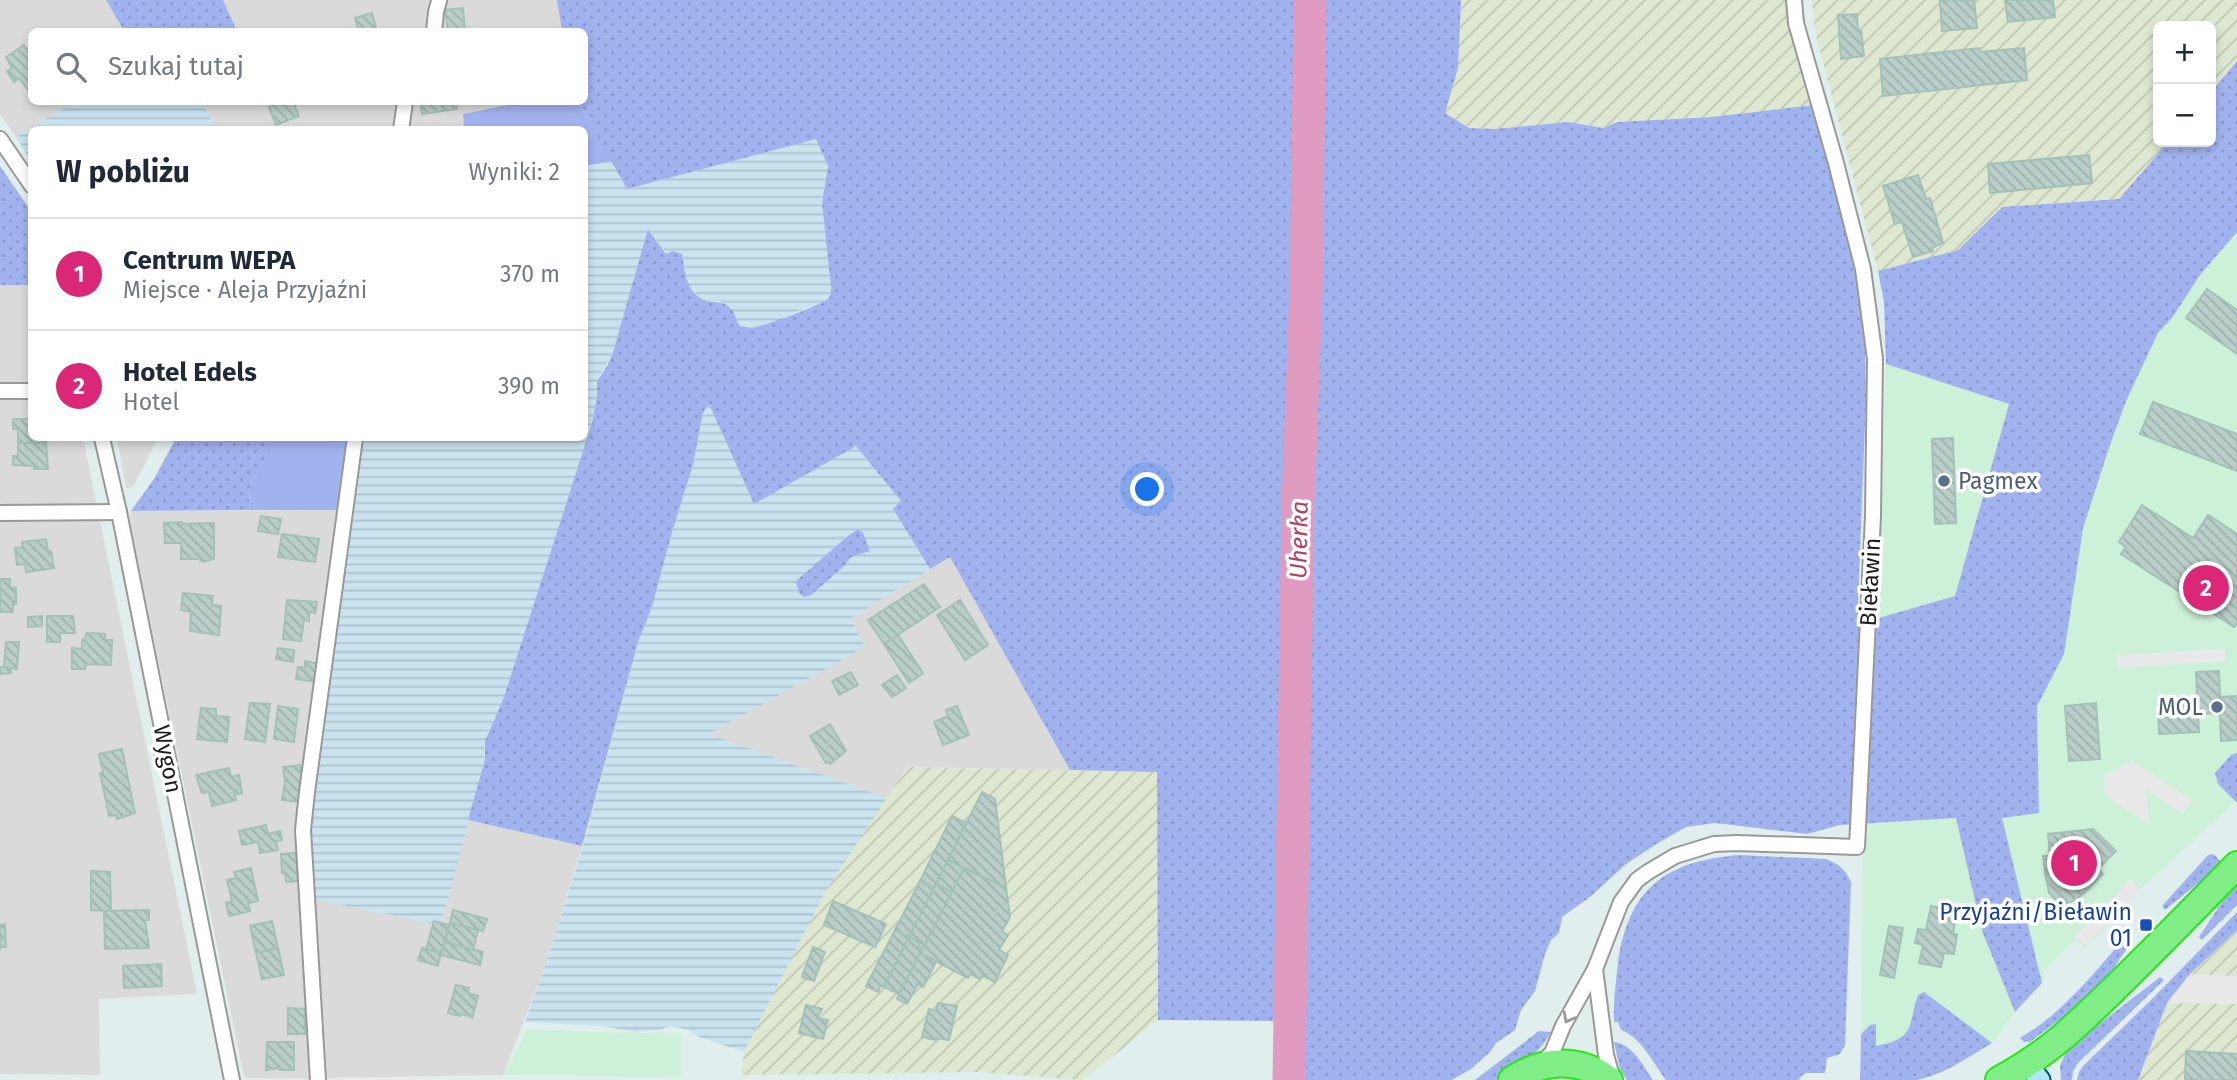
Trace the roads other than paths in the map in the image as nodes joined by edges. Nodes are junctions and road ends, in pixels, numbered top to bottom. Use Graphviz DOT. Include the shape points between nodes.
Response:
graph roads {
  1 [pos="1794,0"];
  2 [pos="439,1"];
  3 [pos="434,28"];
  4 [pos="405,105"];
  5 [pos="402,126"];
  6 [pos="0,139"];
  7 [pos="28,180"];
  8 [pos="0,391"];
  9 [pos="28,391"];
  10 [pos="103,441"];
  11 [pos="355,441"];
  12 [pos="119,512"];
  13 [pos="0,513"];
  14 [pos="2237,865"];
  15 [pos="1595,969"];
  16 [pos="1538,1066"];
  17 [pos="2034,1072"];
  18 [pos="232,1080"];
  19 [pos="317,1080"];
  20 [pos="1511,1080"];
  21 [pos="1611,1080"];
  22 [pos="1999,1080"];
  1 -- 15 [label="street, Bieławin" via="1796,23 1863,270 1875,359 1873,516 1857,848 1726,844 1675,856 1648,872 1628,892"];
  2 -- 3 [label="street"];
  4 -- 5 [label="street"];
  6 -- 7 [label="street"];
  8 -- 9 [label="street"];
  10 -- 12 [label="street, Wygon"];
  11 -- 19 [label="street" via="303,830"];
  12 -- 13 [label="street"];
  12 -- 18 [label="street, Wygon"];
  14 -- 17 [label="highway"];
  15 -- 16 [label="street, Bieławin, one-way" via="1552,1053"];
  15 -- 21 [label="street, Bieławin"];
  16 -- 20 [label="highway"];
  16 -- 21 [label="highway" via="1571,1063"];
  17 -- 22 [label="highway"];
}
